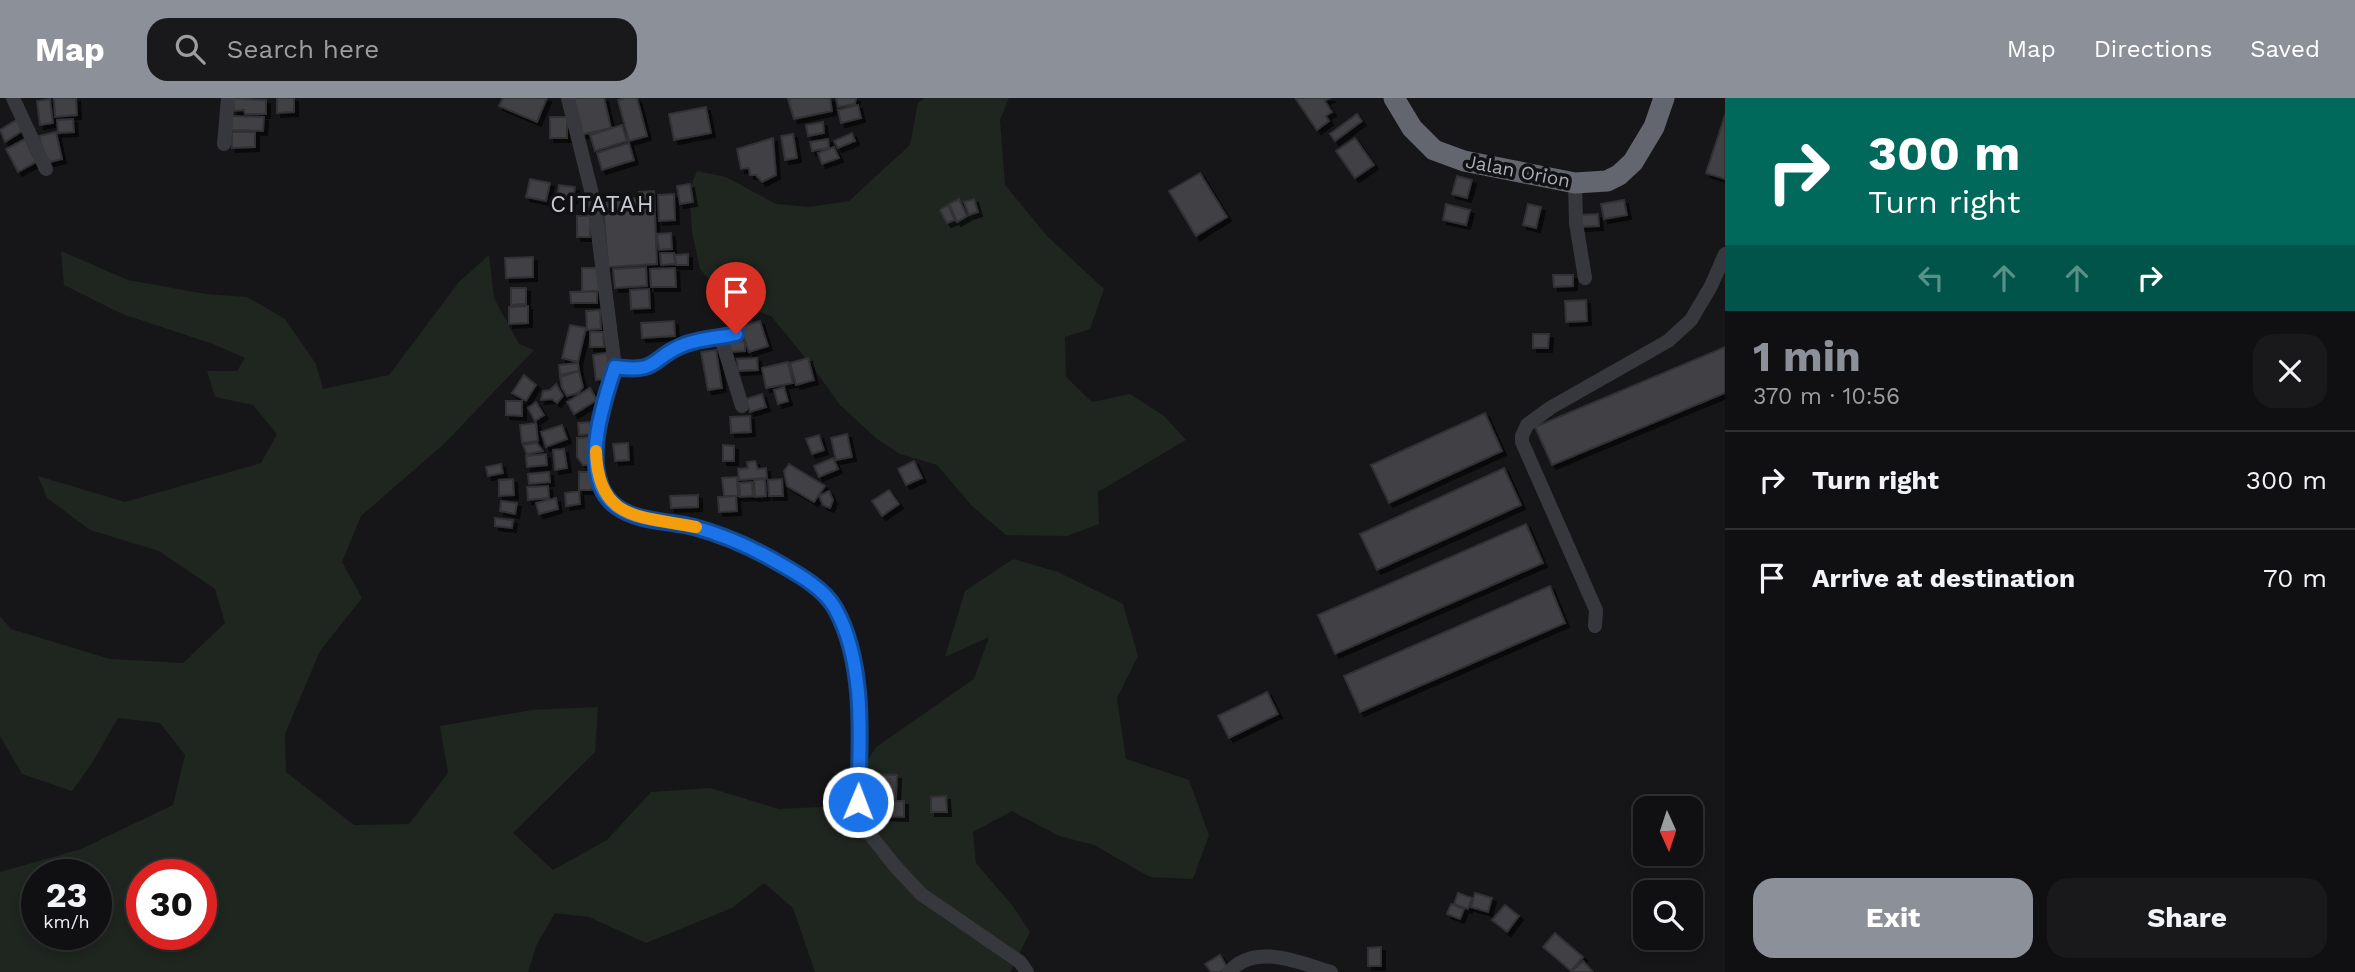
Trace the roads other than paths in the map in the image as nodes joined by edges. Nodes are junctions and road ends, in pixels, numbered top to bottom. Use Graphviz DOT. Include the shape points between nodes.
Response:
graph roads {
  1 [pos="13,98"];
  2 [pos="228,98"];
  3 [pos="568,98"];
  4 [pos="1394,98"];
  5 [pos="1664,98"];
  6 [pos="224,144"];
  7 [pos="46,169"];
  8 [pos="1575,183"];
  9 [pos="1725,254"];
  10 [pos="1585,278"];
  11 [pos="736,334"];
  12 [pos="721,338"];
  13 [pos="615,367"];
  14 [pos="742,406"];
  15 [pos="1595,626"];
  16 [pos="1027,972"];
  17 [pos="1229,972"];
  18 [pos="1332,972"];
  1 -- 7 [label="street"];
  2 -- 6 [label="street"];
  3 -- 13 [label="street" via="594,202"];
  4 -- 8 [label="highway, Jalan Orion" via="1412,128 1434,150 1464,161"];
  5 -- 8 [label="highway, Jalan Orion" via="1654,127 1633,162 1607,181"];
  8 -- 10 [label="street"];
  9 -- 15 [label="street" via="1691,320 1676,334 1550,408 1527,425 1522,436 1596,611"];
  11 -- 12 [label="street"];
  12 -- 13 [label="street" via="687,343 642,369"];
  12 -- 14 [label="street"];
  13 -- 16 [label="street" via="595,439 600,481 610,501 633,514 696,527 762,553 804,577 827,597 848,642 855,674 860,719 858,802 873,837 921,894 1020,962"];
  17 -- 18 [label="street" via="1248,958 1273,957"];
}
